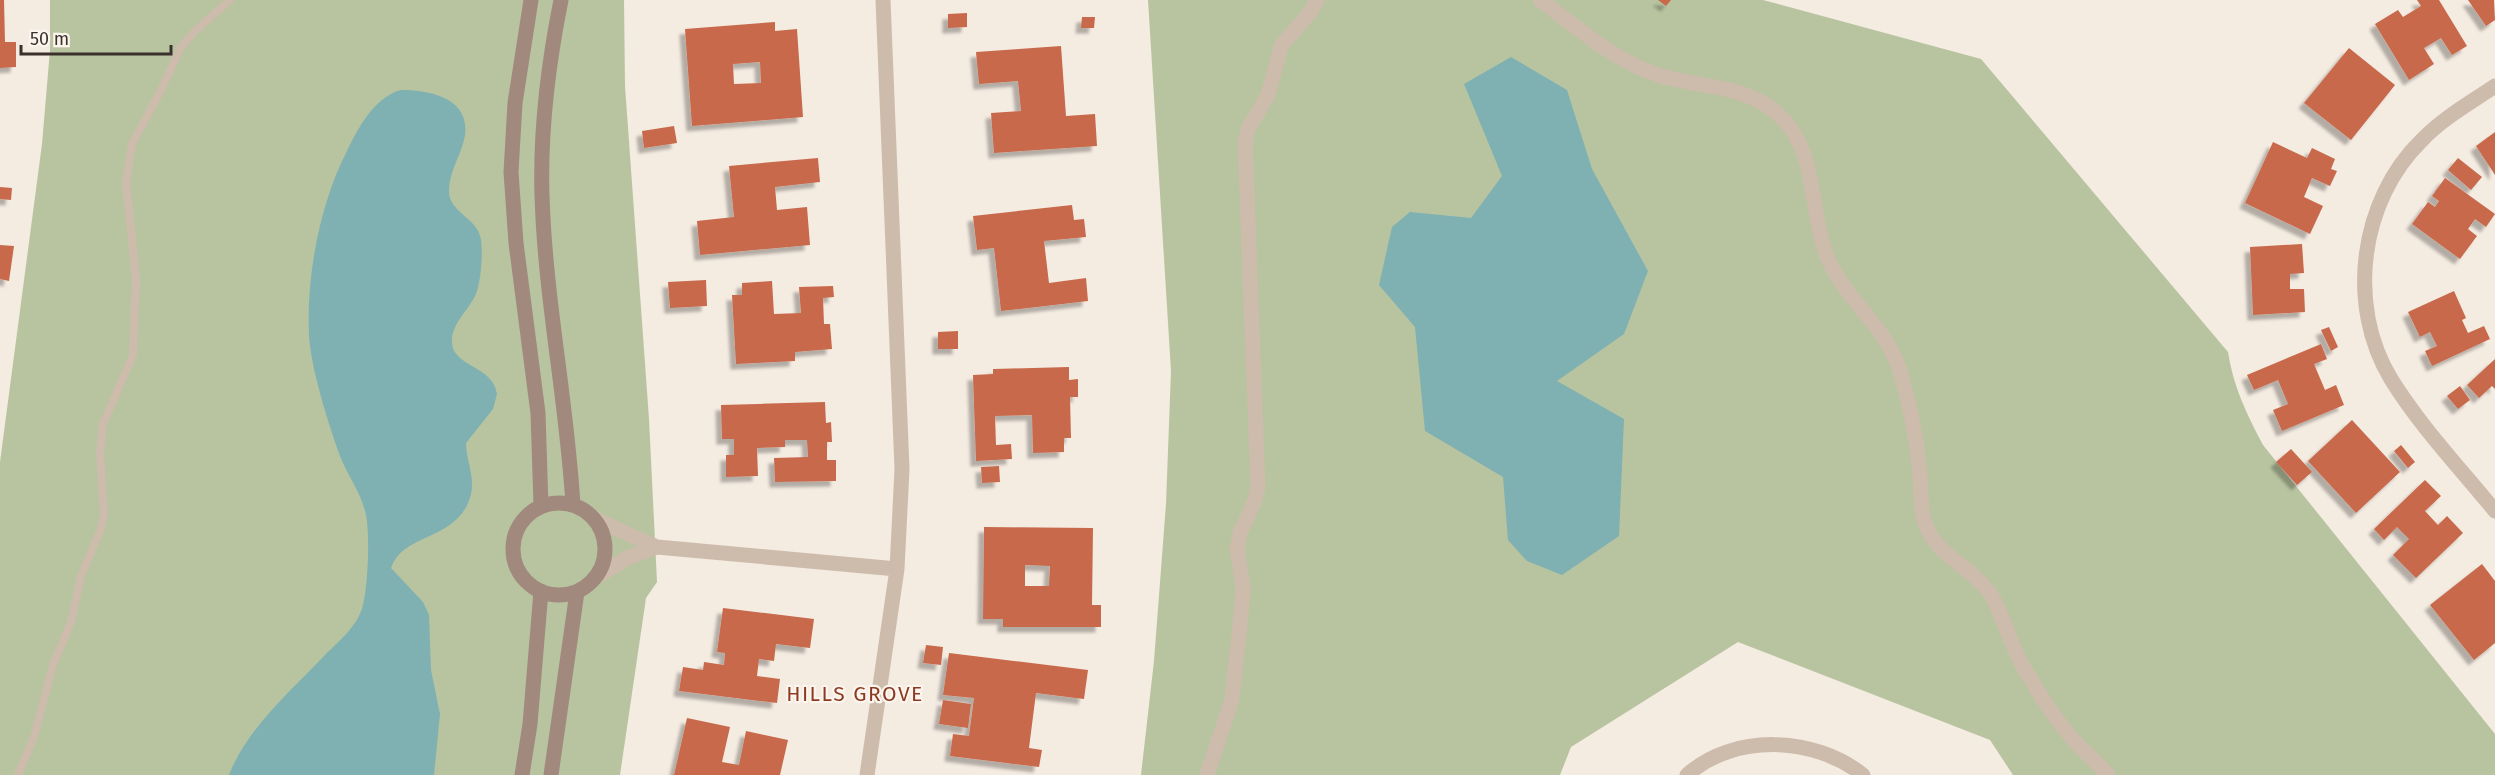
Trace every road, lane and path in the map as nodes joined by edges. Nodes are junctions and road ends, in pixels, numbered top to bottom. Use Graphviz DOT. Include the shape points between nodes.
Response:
graph roads {
  1 [pos="230,0"];
  2 [pos="531,0"];
  3 [pos="561,0"];
  4 [pos="883,0"];
  5 [pos="1317,0"];
  6 [pos="1540,0"];
  7 [pos="2495,86"];
  8 [pos="573,504"];
  9 [pos="541,506"];
  10 [pos="2495,510"];
  11 [pos="595,519"];
  12 [pos="657,547"];
  13 [pos="897,569"];
  14 [pos="596,577"];
  15 [pos="541,591"];
  16 [pos="577,592"];
  17 [pos="18,775"];
  18 [pos="522,775"];
  19 [pos="551,775"];
  20 [pos="867,775"];
  21 [pos="1207,775"];
  22 [pos="1687,775"];
  23 [pos="1863,775"];
  24 [pos="2108,775"];
  1 -- 17 [label="lane" via="181,47 132,144 126,182 136,278 133,355 103,424 100,453 104,515 100,531 81,576 71,622"];
  2 -- 9 [label="street" via="515,103 511,172 538,413"];
  3 -- 8 [label="street" via="545,102 542,195"];
  4 -- 13 [label="street" via="902,469"];
  5 -- 21 [label="street" via="1281,46 1268,95 1248,129 1245,142 1258,487 1237,550 1243,585 1232,699"];
  6 -- 24 [label="street" via="1638,67 1662,77 1737,92 1767,106 1788,124 1809,171 1820,231 1832,269 1881,332 1898,365 1918,456 1922,509 1931,536 1990,594 2024,668 2058,720"];
  7 -- 10 [label="street" via="2421,140 2401,165 2384,192 2373,222 2364,285 2370,327 2390,377 2407,404"];
  8 -- 9 [label="street"];
  8 -- 11 [label="street"];
  9 -- 15 [label="street" via="524,519 513,548 518,569 531,586"];
  11 -- 12 [label="street"];
  11 -- 14 [label="street" via="604,535 606,552"];
  12 -- 13 [label="street"];
  12 -- 14 [label="street" via="627,558"];
  13 -- 20 [label="street"];
  14 -- 16 [label="street"];
  15 -- 16 [label="street" via="558,595"];
  15 -- 18 [label="street"];
  16 -- 19 [label="street"];
  22 -- 23 [label="street" via="1723,753 1779,745 1820,752"];
}
